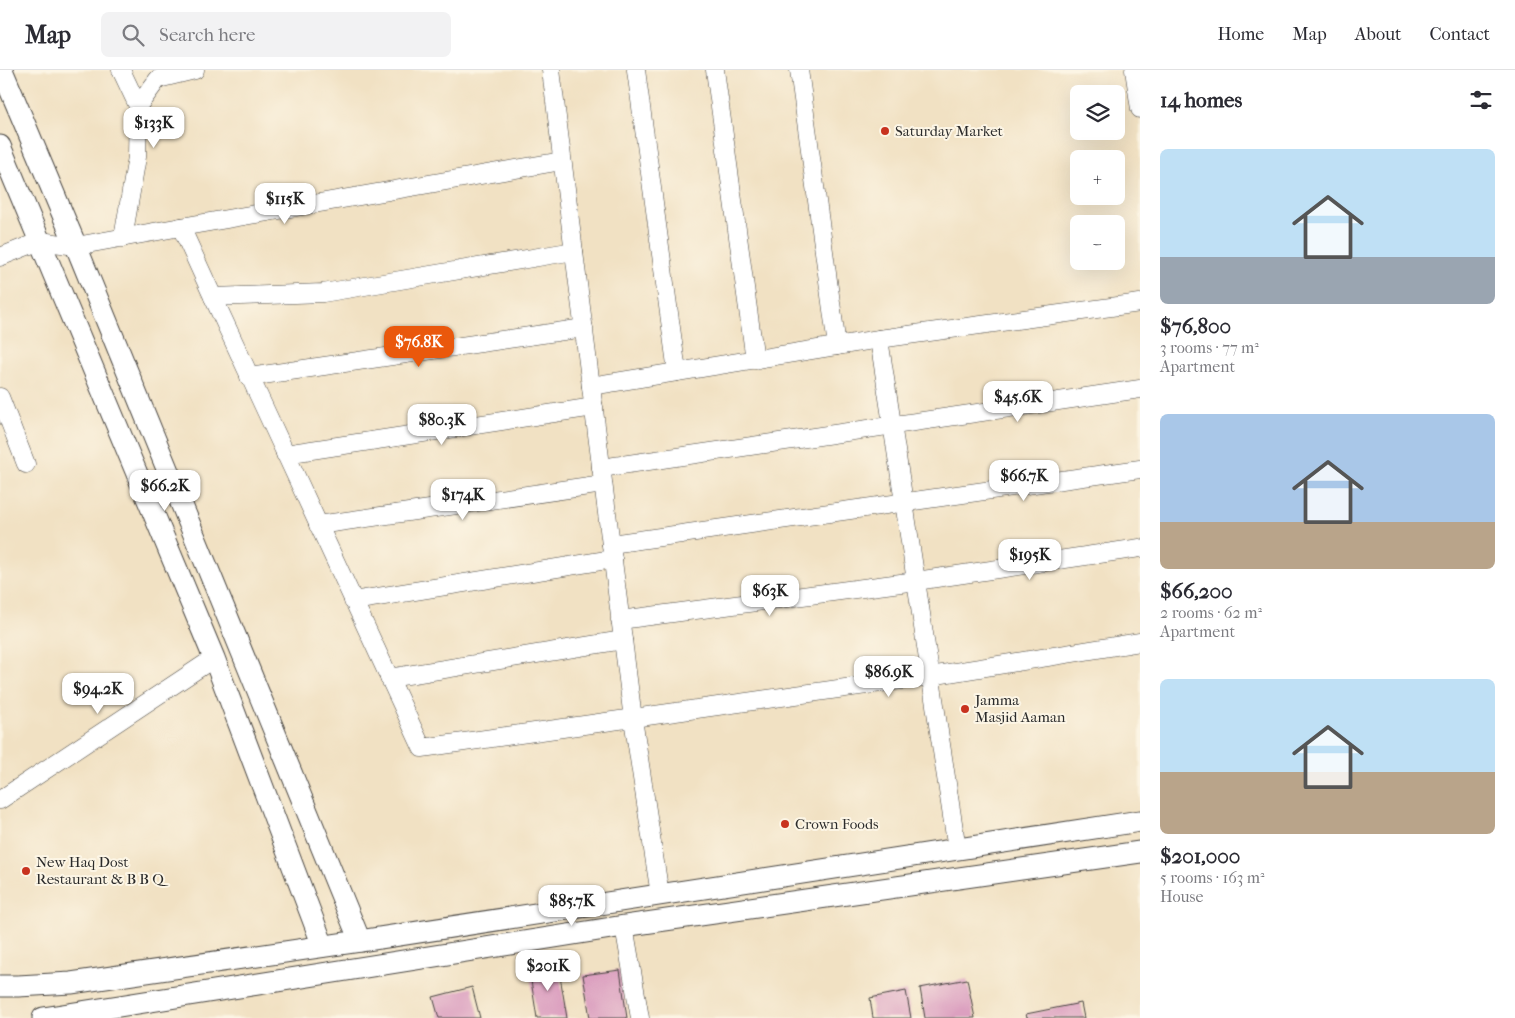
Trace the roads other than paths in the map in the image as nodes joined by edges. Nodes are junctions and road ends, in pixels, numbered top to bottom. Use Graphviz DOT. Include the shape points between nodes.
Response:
graph roads {
  1 [pos="2,70"];
  2 [pos="121,70"];
  3 [pos="195,70"];
  4 [pos="551,70"];
  5 [pos="636,70"];
  6 [pos="715,70"];
  7 [pos="798,70"];
  8 [pos="1134,70"];
  9 [pos="1139,98"];
  10 [pos="138,106"];
  11 [pos="0,146"];
  12 [pos="562,161"];
  13 [pos="181,227"];
  14 [pos="123,238"];
  15 [pos="40,242"];
  16 [pos="76,246"];
  17 [pos="574,251"];
  18 [pos="0,257"];
  19 [pos="213,297"];
  20 [pos="1140,303"];
  21 [pos="584,328"];
  22 [pos="878,339"];
  23 [pos="837,346"];
  24 [pos="755,360"];
  25 [pos="676,372"];
  26 [pos="249,377"];
  27 [pos="591,386"];
  28 [pos="1140,389"];
  29 [pos="0,397"];
  30 [pos="594,407"];
  31 [pos="892,425"];
  32 [pos="285,454"];
  33 [pos="26,464"];
  34 [pos="1140,469"];
  35 [pos="602,476"];
  36 [pos="904,504"];
  37 [pos="318,525"];
  38 [pos="1140,548"];
  39 [pos="612,551"];
  40 [pos="916,582"];
  41 [pos="353,601"];
  42 [pos="620,620"];
  43 [pos="623,640"];
  44 [pos="1140,642"];
  45 [pos="214,658"];
  46 [pos="930,676"];
  47 [pos="389,678"];
  48 [pos="633,719"];
  49 [pos="0,800"];
  50 [pos="1140,821"];
  51 [pos="957,849"];
  52 [pos="1140,852"];
  53 [pos="660,895"];
  54 [pos="624,926"];
  55 [pos="360,941"];
  56 [pos="322,946"];
  57 [pos="0,986"];
  58 [pos="43,1018"];
  59 [pos="640,1018"];
  1 -- 16 [label="street"];
  2 -- 10 [label="street"];
  3 -- 10 [label="street" via="158,79"];
  4 -- 12 [label="street"];
  5 -- 25 [label="street"];
  6 -- 24 [label="street"];
  7 -- 23 [label="street"];
  8 -- 9 [label="street"];
  10 -- 14 [label="street" via="137,157"];
  11 -- 15 [label="street"];
  12 -- 13 [label="street"];
  12 -- 17 [label="street"];
  13 -- 14 [label="street"];
  13 -- 19 [label="street"];
  14 -- 16 [label="street"];
  15 -- 16 [label="street"];
  15 -- 18 [label="street"];
  15 -- 45 [label="street"];
  16 -- 55 [label="street"];
  17 -- 19 [label="street" via="323,293"];
  17 -- 21 [label="street"];
  19 -- 26 [label="street"];
  20 -- 22 [label="street"];
  21 -- 26 [label="street"];
  21 -- 27 [label="street"];
  22 -- 23 [label="street"];
  22 -- 31 [label="street"];
  23 -- 24 [label="street"];
  24 -- 25 [label="street"];
  25 -- 27 [label="street"];
  26 -- 32 [label="street"];
  27 -- 30 [label="street"];
  28 -- 31 [label="street"];
  29 -- 33 [label="street"];
  30 -- 32 [label="street"];
  30 -- 35 [label="street"];
  31 -- 35 [label="street"];
  31 -- 36 [label="street"];
  32 -- 37 [label="street"];
  34 -- 36 [label="street"];
  35 -- 37 [label="street"];
  35 -- 39 [label="street"];
  36 -- 39 [label="street"];
  36 -- 40 [label="street"];
  37 -- 41 [label="street"];
  38 -- 40 [label="street"];
  39 -- 41 [label="street"];
  39 -- 42 [label="street"];
  40 -- 42 [label="street"];
  40 -- 46 [label="street"];
  41 -- 47 [label="street"];
  42 -- 43 [label="street"];
  43 -- 47 [label="street"];
  43 -- 48 [label="street"];
  44 -- 46 [label="street"];
  45 -- 49 [label="street"];
  45 -- 56 [label="street"];
  46 -- 48 [label="street"];
  46 -- 51 [label="street"];
  47 -- 48 [label="street" via="422,748"];
  48 -- 53 [label="street"];
  50 -- 51 [label="street"];
  51 -- 53 [label="street"];
  52 -- 54 [label="street"];
  53 -- 55 [label="street"];
  54 -- 58 [label="street"];
  54 -- 59 [label="street"];
  55 -- 56 [label="street"];
  56 -- 57 [label="street" via="71,983"];
}
